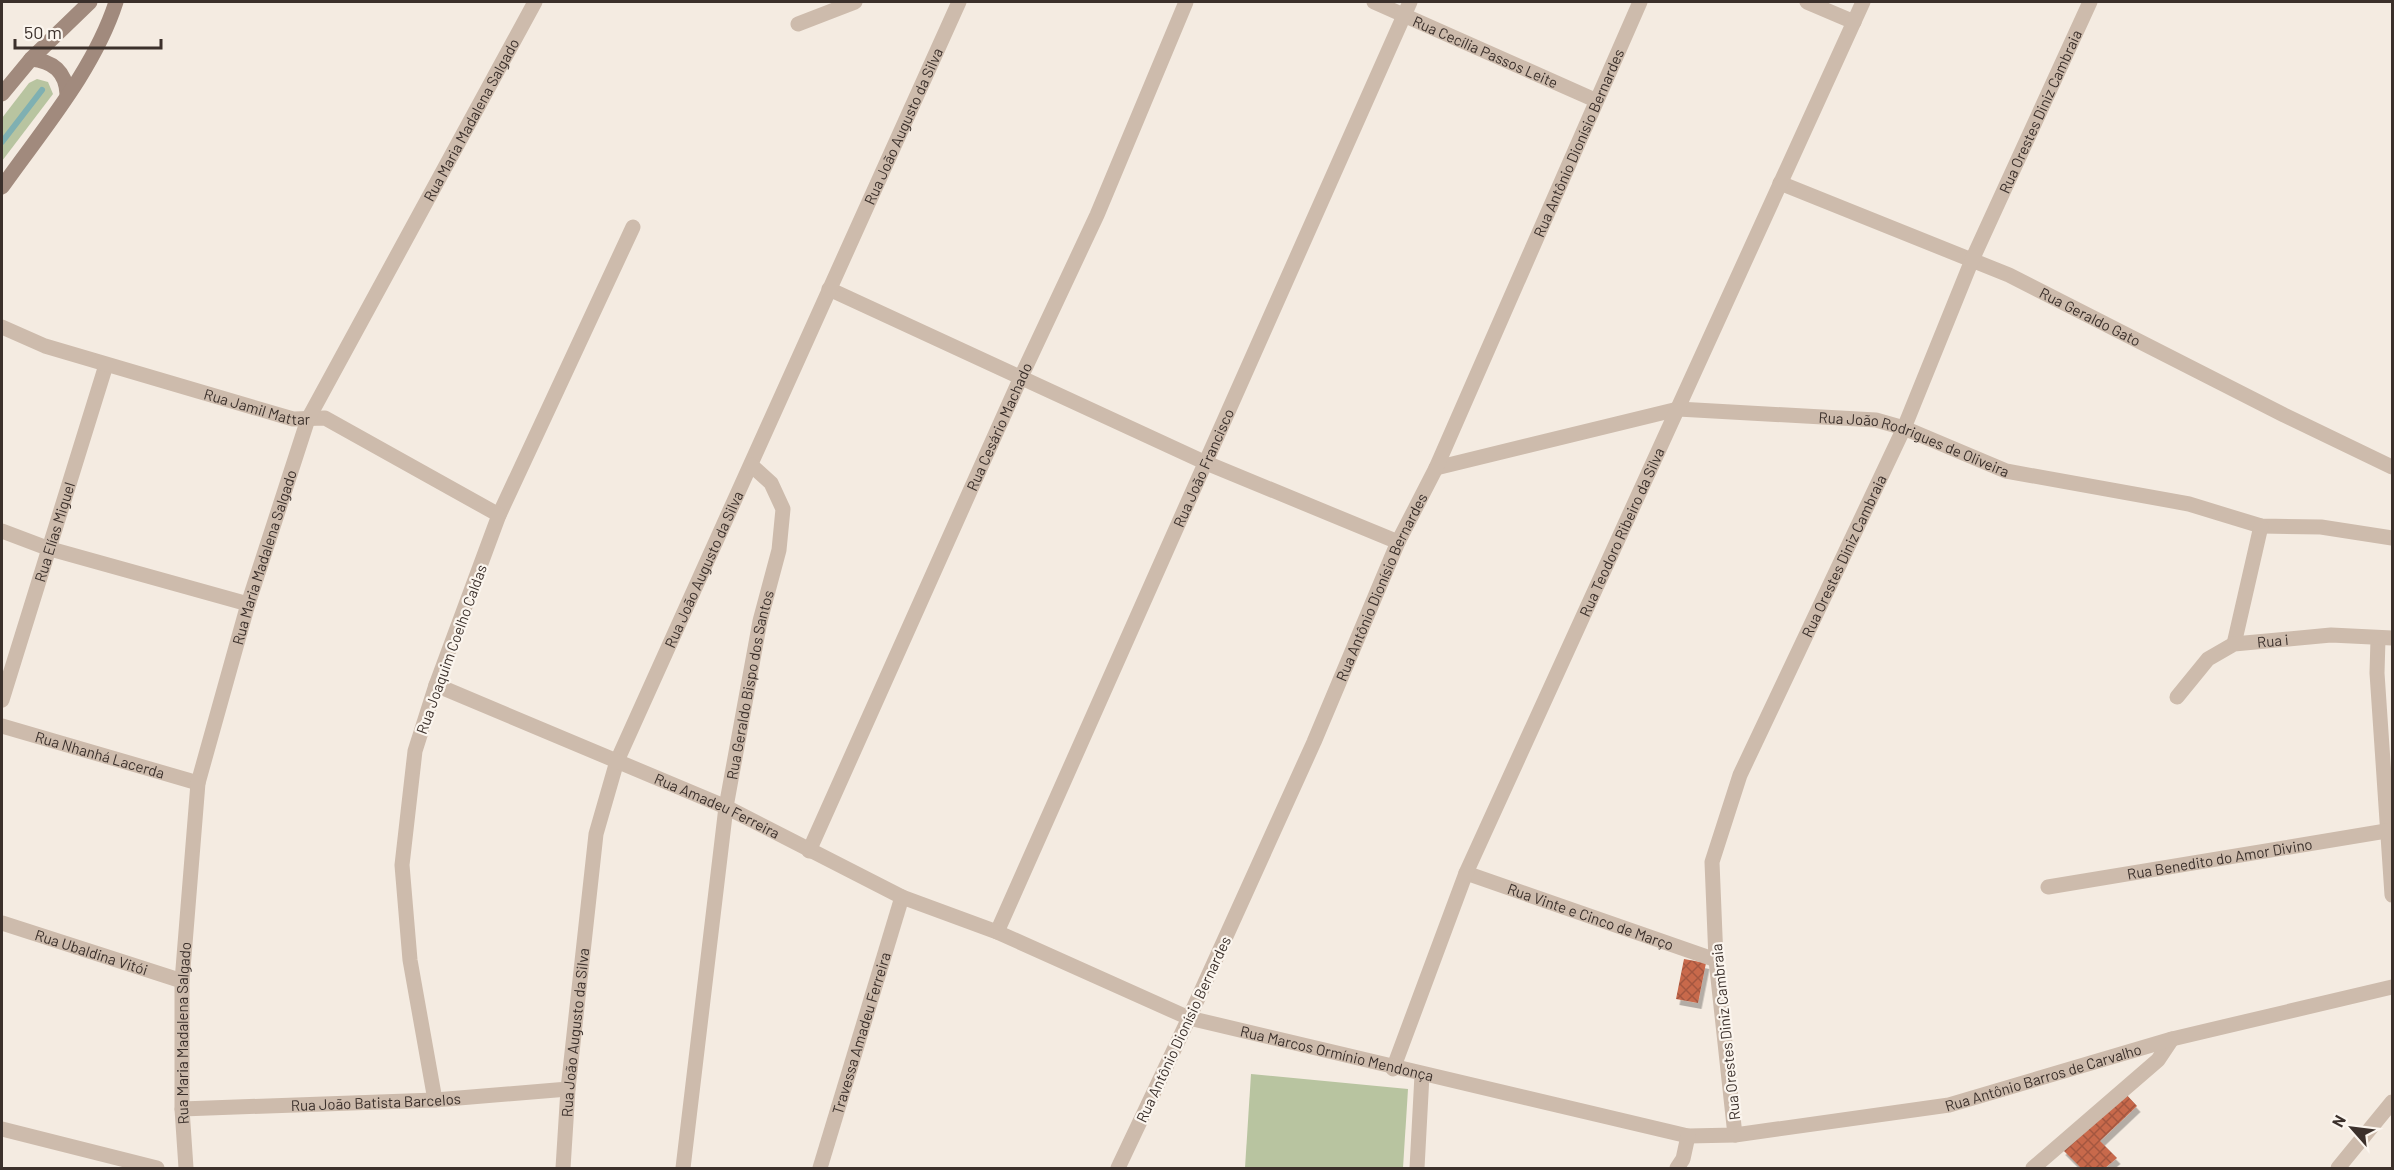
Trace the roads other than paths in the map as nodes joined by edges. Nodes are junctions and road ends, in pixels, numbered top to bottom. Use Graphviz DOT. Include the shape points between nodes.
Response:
graph roads {
  1 [pos="90,2"];
  2 [pos="116,2"];
  3 [pos="535,2"];
  4 [pos="855,2"];
  5 [pos="959,2"];
  6 [pos="1186,2"];
  7 [pos="1374,2"];
  8 [pos="1410,2"];
  9 [pos="1640,2"];
  10 [pos="1807,2"];
  11 [pos="1863,2"];
  12 [pos="2090,2"];
  13 [pos="1403,16"];
  14 [pos="1854,22"];
  15 [pos="798,24"];
  16 [pos="31,59"];
  17 [pos="2,94"];
  18 [pos="68,94"];
  19 [pos="1595,100"];
  20 [pos="1779,183"];
  21 [pos="2,187"];
  22 [pos="633,227"];
  23 [pos="1972,260"];
  24 [pos="829,289"];
  25 [pos="2,327"];
  26 [pos="106,365"];
  27 [pos="1021,377"];
  28 [pos="1678,409"];
  29 [pos="308,419"];
  30 [pos="1904,428"];
  31 [pos="1204,462"];
  32 [pos="751,465"];
  33 [pos="2392,467"];
  34 [pos="1436,468"];
  35 [pos="499,515"];
  36 [pos="2261,526"];
  37 [pos="2,531"];
  38 [pos="2392,538"];
  39 [pos="1398,542"];
  40 [pos="47,548"];
  41 [pos="248,604"];
  42 [pos="2385,638"];
  43 [pos="2234,644"];
  44 [pos="436,685"];
  45 [pos="2176,696"];
  46 [pos="2,700"];
  47 [pos="2,726"];
  48 [pos="617,762"];
  49 [pos="198,783"];
  50 [pos="726,807"];
  51 [pos="2390,831"];
  52 [pos="809,851"];
  53 [pos="1466,873"];
  54 [pos="2048,886"];
  55 [pos="2392,896"];
  56 [pos="902,897"];
  57 [pos="2,923"];
  58 [pos="997,932"];
  59 [pos="1716,960"];
  60 [pos="182,981"];
  61 [pos="2392,987"];
  62 [pos="1189,1018"];
  63 [pos="2172,1039"];
  64 [pos="1393,1069"];
  65 [pos="1422,1075"];
  66 [pos="568,1089"];
  67 [pos="435,1100"];
  68 [pos="2392,1102"];
  69 [pos="182,1109"];
  70 [pos="2,1130"];
  71 [pos="1736,1135"];
  72 [pos="1688,1137"];
  73 [pos="157,1168"];
  74 [pos="186,1168"];
  75 [pos="563,1168"];
  76 [pos="683,1168"];
  77 [pos="820,1168"];
  78 [pos="1118,1168"];
  79 [pos="1417,1168"];
  80 [pos="1677,1168"];
  81 [pos="2033,1168"];
  82 [pos="2338,1168"];
  1 -- 16 [label="main road"];
  2 -- 18 [label="main road" via="109,24"];
  3 -- 29 [label="street, Rua Maria Madalena Salgado"];
  4 -- 15 [label="street"];
  5 -- 24 [label="street, Rua João Augusto da Silva"];
  6 -- 27 [label="street, Rua Cesário Machado" via="1097,216"];
  7 -- 13 [label="street, Rua Cecília Passos Leite"];
  8 -- 13 [label="street, Rua João Francisco"];
  9 -- 19 [label="street, Rua Antônio Dionísio Bernardes"];
  10 -- 14 [label="street"];
  11 -- 14 [label="street, Rua Teodoro Ribeiro da Silva"];
  12 -- 23 [label="street, Rua Orestes Diniz Cambraia"];
  13 -- 19 [label="street, Rua Cecília Passos Leite"];
  13 -- 31 [label="street, Rua João Francisco"];
  14 -- 20 [label="street, Rua Teodoro Ribeiro da Silva"];
  16 -- 17 [label="main road"];
  16 -- 18 [label="main road" via="53,65 61,72"];
  18 -- 21 [label="main road"];
  19 -- 34 [label="street, Rua Antônio Dionísio Bernardes"];
  20 -- 23 [label="street, Rua Geraldo Gato"];
  20 -- 28 [label="street, Rua Teodoro Ribeiro da Silva"];
  22 -- 35 [label="street, Rua Joaquim Coelho Caldas"];
  23 -- 30 [label="street, Rua Orestes Diniz Cambraia"];
  23 -- 33 [label="street, Rua Geraldo Gato"];
  24 -- 27 [label="street"];
  24 -- 32 [label="street, Rua João Augusto da Silva"];
  25 -- 26 [label="street, Rua Jamil Mattar" via="45,346"];
  26 -- 29 [label="street, Rua Jamil Mattar" via="293,419"];
  26 -- 40 [label="street, Rua Elías Miguel"];
  27 -- 31 [label="street"];
  27 -- 52 [label="street, Rua Cesário Machado"];
  28 -- 30 [label="street, Rua João Rodrigues de Oliveira" via="1876,420"];
  28 -- 34 [label="street, Rua João Rodrigues de Oliveira"];
  28 -- 53 [label="street, Rua Teodoro Ribeiro da Silva"];
  29 -- 35 [label="street, Rua Jamil Mattar" via="325,418"];
  29 -- 41 [label="street, Rua Maria Madalena Salgado"];
  30 -- 36 [label="street, Rua João Rodrigues de Oliveira" via="2006,471 2189,504"];
  30 -- 59 [label="street, Rua Orestes Diniz Cambraia" via="1740,775 1712,862"];
  31 -- 39 [label="street"];
  31 -- 58 [label="street, Rua João Francisco"];
  32 -- 48 [label="street, Rua João Augusto da Silva"];
  32 -- 50 [label="street, Rua Geraldo Bispo dos Santos" via="771,483 783,509 779,550 760,621"];
  34 -- 39 [label="street, Rua Antônio Dionísio Bernardes"];
  35 -- 44 [label="street, Rua Joaquim Coelho Caldas"];
  36 -- 38 [label="street, Rua João Rodrigues de Oliveira" via="2321,527"];
  36 -- 43 [label="street"];
  37 -- 40 [label="street"];
  39 -- 62 [label="street, Rua Antônio Dionísio Bernardes" via="1314,742"];
  40 -- 41 [label="street"];
  40 -- 46 [label="street, Rua Elías Miguel"];
  41 -- 49 [label="street, Rua Maria Madalena Salgado"];
  42 -- 43 [label="street, Rua i" via="2331,635"];
  42 -- 51 [label="street"];
  43 -- 45 [label="street, Rua i" via="2208,659"];
  44 -- 48 [label="street, Rua Amadeu Ferreira"];
  44 -- 67 [label="street, Rua Joaquim Coelho Caldas" via="416,750 402,866 410,960"];
  47 -- 49 [label="street, Rua Nhanhá Lacerda"];
  48 -- 50 [label="street, Rua Amadeu Ferreira"];
  48 -- 66 [label="street, Rua João Augusto da Silva" via="596,834"];
  49 -- 60 [label="street, Rua Maria Madalena Salgado"];
  50 -- 52 [label="street, Rua Amadeu Ferreira"];
  50 -- 76 [label="street, Rua Geraldo Bispo dos Santos"];
  51 -- 54 [label="street, Rua Benedito do Amor Divino"];
  51 -- 55 [label="street"];
  52 -- 56 [label="street, Rua Amadeu Ferreira"];
  53 -- 59 [label="street, Rua Vinte e Cinco de Março"];
  53 -- 64 [label="street, Rua Teodoro Ribeiro da Silva"];
  56 -- 58 [label="street, Rua Amadeu Ferreira"];
  56 -- 77 [label="street, Travessa Amadeu Ferreira"];
  57 -- 60 [label="street, Rua Ubaldina Vitói"];
  58 -- 62 [label="street, Rua Marcos Ormínio Mendonça"];
  59 -- 71 [label="street, Rua Orestes Diniz Cambraia"];
  60 -- 69 [label="street, Rua Maria Madalena Salgado"];
  61 -- 63 [label="street, Rua Antônio Barros de Carvalho"];
  62 -- 64 [label="street, Rua Marcos Ormínio Mendonça"];
  62 -- 78 [label="street, Rua Antônio Dionísio Bernardes"];
  63 -- 71 [label="street, Rua Antônio Barros de Carvalho" via="1949,1105"];
  63 -- 81 [label="street" via="2158,1060"];
  64 -- 65 [label="street, Rua Marcos Ormínio Mendonça"];
  65 -- 72 [label="street, Rua Marcos Ormínio Mendonça"];
  65 -- 79 [label="street"];
  66 -- 67 [label="street, Rua João Batista Barcelos"];
  66 -- 75 [label="street, Rua João Augusto da Silva"];
  67 -- 69 [label="street, Rua João Batista Barcelos"];
  68 -- 82 [label="street"];
  69 -- 74 [label="street, Rua Maria Madalena Salgado"];
  70 -- 73 [label="street"];
  71 -- 72 [label="street, Rua Antônio Barros de Carvalho"];
  72 -- 80 [label="street"];
}
